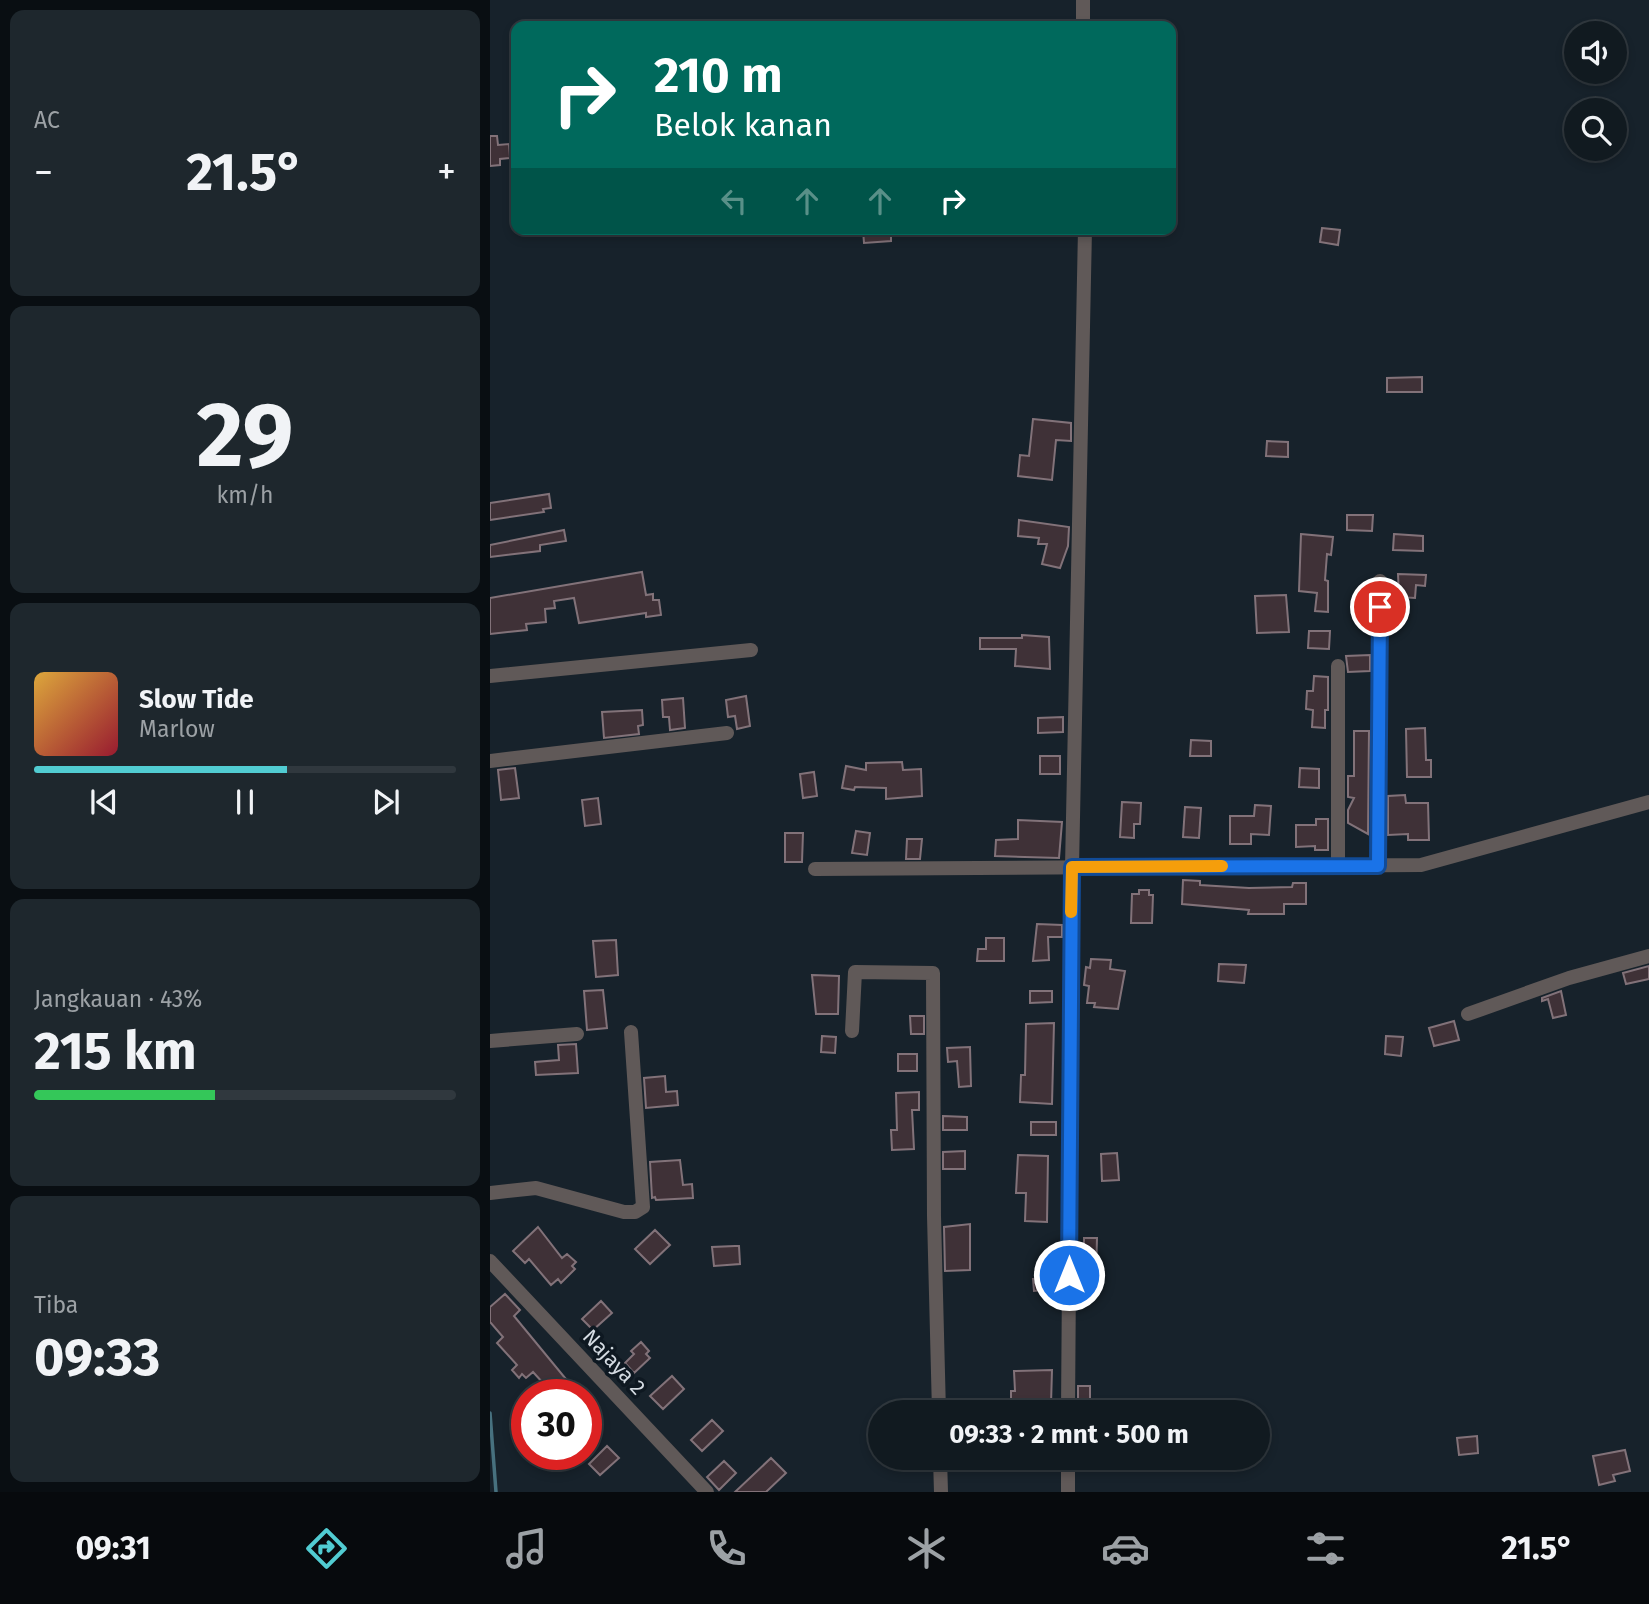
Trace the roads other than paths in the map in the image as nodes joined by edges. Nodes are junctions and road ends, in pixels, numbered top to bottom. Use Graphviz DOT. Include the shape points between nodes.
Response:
graph roads {
  1 [pos="1083,0"];
  2 [pos="1083,21"];
  3 [pos="1085,235"];
  4 [pos="1380,581"];
  5 [pos="751,650"];
  6 [pos="1338,666"];
  7 [pos="490,676"];
  8 [pos="727,733"];
  9 [pos="490,761"];
  10 [pos="1649,802"];
  11 [pos="1338,866"];
  12 [pos="1378,866"];
  13 [pos="1072,867"];
  14 [pos="816,869"];
  15 [pos="1649,956"];
  16 [pos="1468,1014"];
  17 [pos="852,1031"];
  18 [pos="631,1032"];
  19 [pos="577,1034"];
  20 [pos="490,1041"];
  21 [pos="490,1193"];
  22 [pos="490,1261"];
  23 [pos="939,1400"];
  24 [pos="1068,1400"];
  25 [pos="940,1470"];
  26 [pos="1068,1470"];
  27 [pos="707,1492"];
  28 [pos="941,1492"];
  29 [pos="1068,1492"];
  1 -- 2 [label="street"];
  3 -- 13 [label="street"];
  4 -- 12 [label="street"];
  5 -- 7 [label="street"];
  6 -- 11 [label="street"];
  8 -- 9 [label="street"];
  10 -- 12 [label="street" via="1433,862"];
  11 -- 12 [label="street"];
  11 -- 13 [label="street"];
  13 -- 14 [label="street"];
  13 -- 24 [label="street"];
  15 -- 16 [label="street"];
  17 -- 23 [label="street" via="855,972 933,973"];
  18 -- 21 [label="street" via="643,1207 624,1212 536,1188"];
  19 -- 20 [label="street"];
  22 -- 27 [label="street, Najaya 2"];
  25 -- 28 [label="street"];
  26 -- 29 [label="street"];
}
